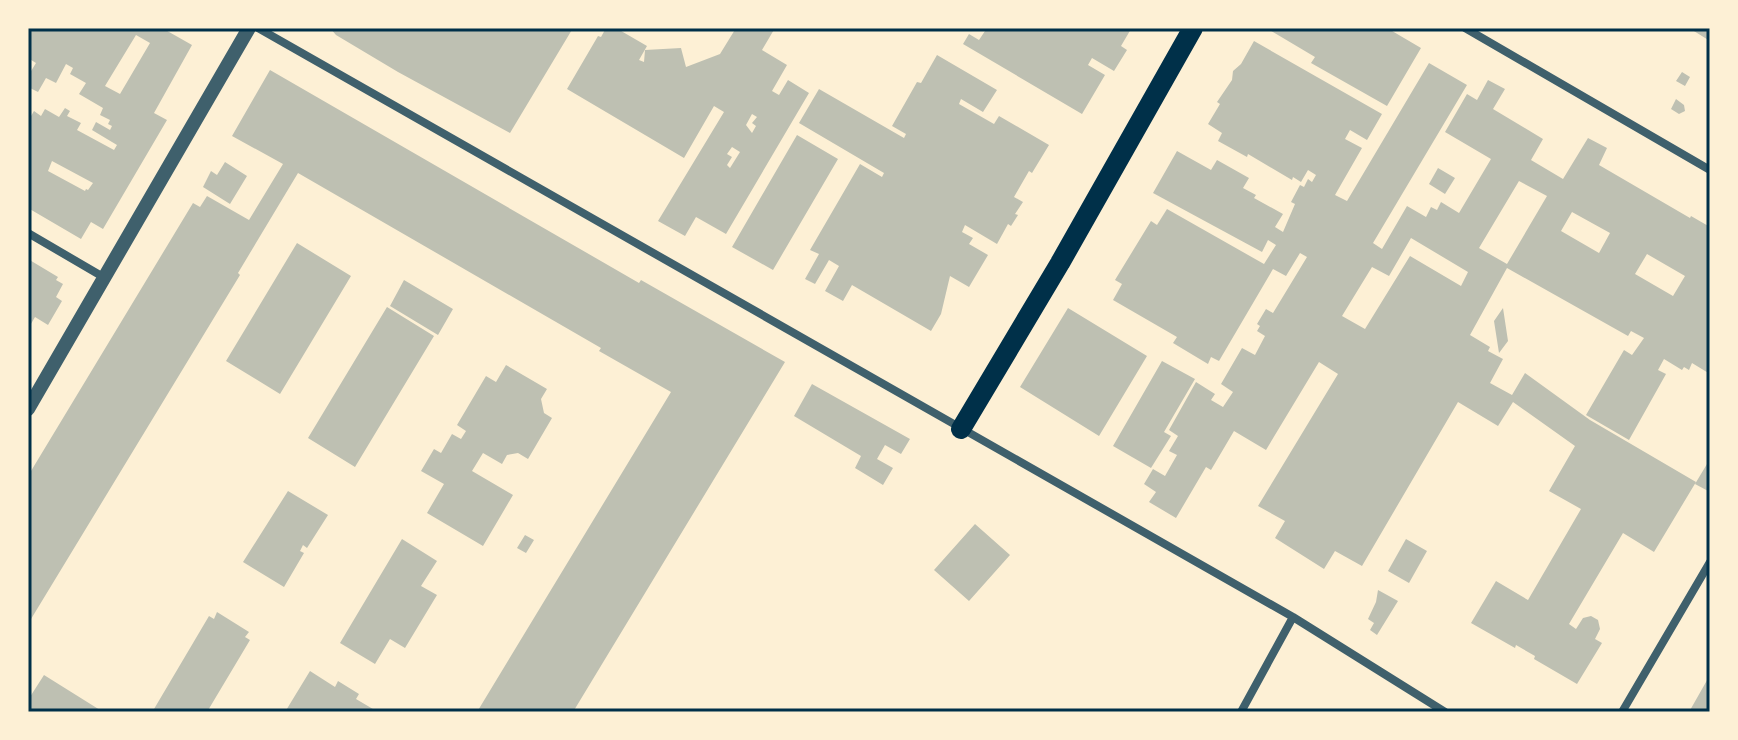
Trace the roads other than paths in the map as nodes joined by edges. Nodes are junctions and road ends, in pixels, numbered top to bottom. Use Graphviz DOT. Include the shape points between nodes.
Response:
graph roads {
  1 [pos="249,28"];
  2 [pos="258,28"];
  3 [pos="1193,28"];
  4 [pos="1465,28"];
  5 [pos="1710,170"];
  6 [pos="28,233"];
  7 [pos="105,278"];
  8 [pos="28,409"];
  9 [pos="961,429"];
  10 [pos="1710,562"];
  11 [pos="1293,617"];
  12 [pos="1241,712"];
  13 [pos="1445,712"];
  14 [pos="1622,712"];
  1 -- 7 [label="street"];
  2 -- 9 [label="street"];
  3 -- 9 [label="main road"];
  4 -- 5 [label="street"];
  6 -- 7 [label="street"];
  7 -- 8 [label="street"];
  9 -- 11 [label="street"];
  10 -- 14 [label="street"];
  11 -- 12 [label="street"];
  11 -- 13 [label="street"];
}
